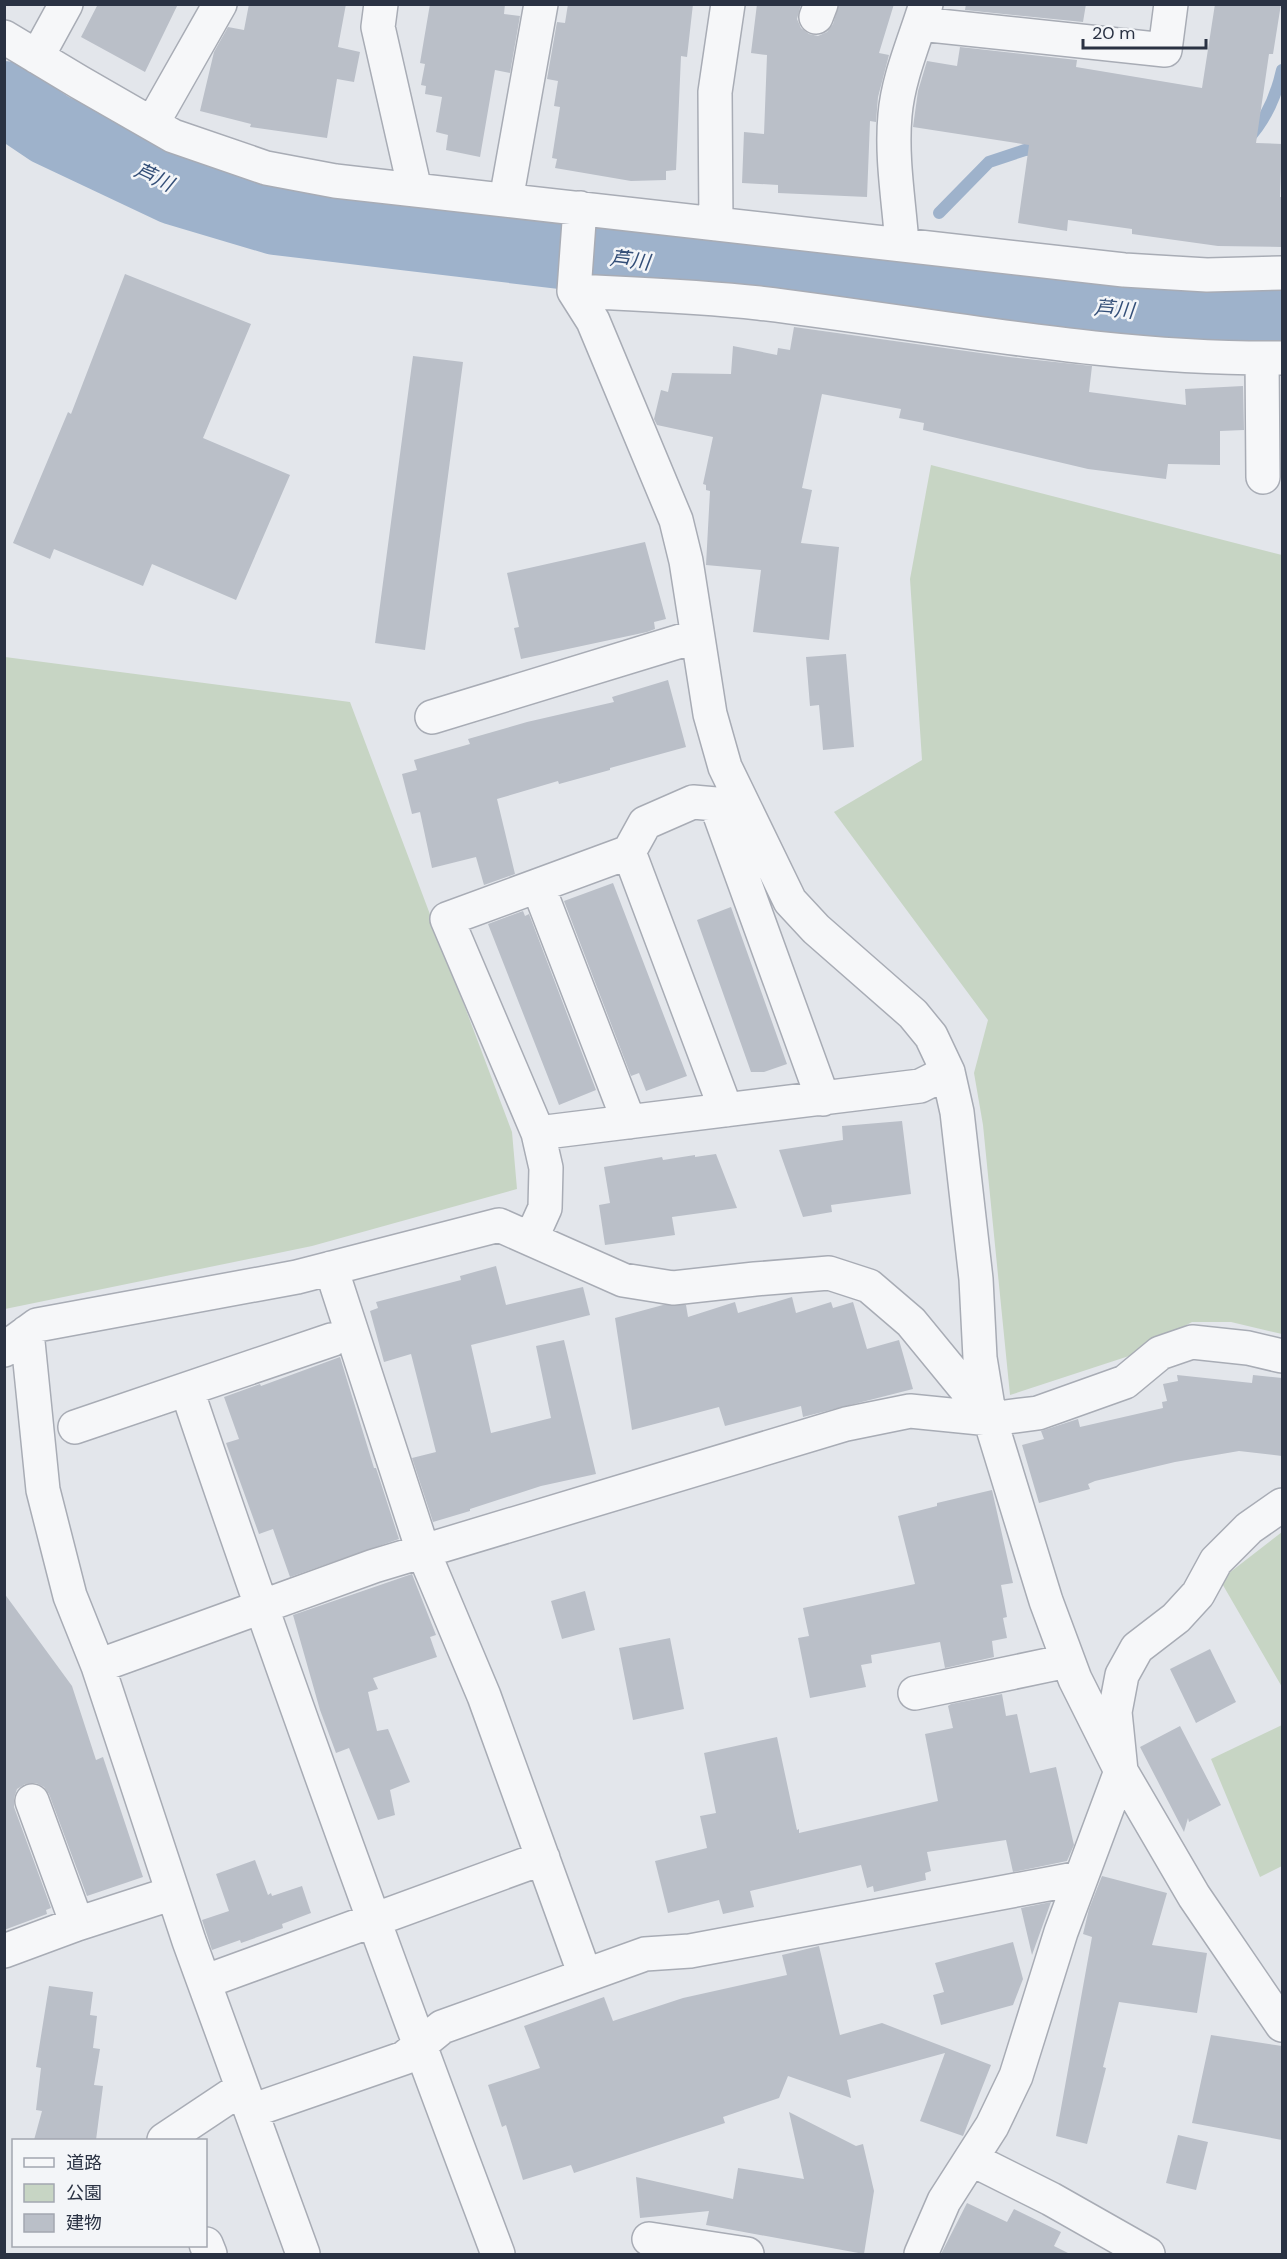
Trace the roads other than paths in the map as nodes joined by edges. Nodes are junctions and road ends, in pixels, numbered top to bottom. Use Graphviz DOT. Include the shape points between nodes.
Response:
graph roads {
  1 [pos="66,4"];
  2 [pos="220,4"];
  3 [pos="381,4"];
  4 [pos="541,4"];
  5 [pos="728,4"];
  6 [pos="1171,4"];
  7 [pos="923,14"];
  8 [pos="4,37"];
  9 [pos="37,57"];
  10 [pos="152,124"];
  11 [pos="415,190"];
  12 [pos="506,200"];
  13 [pos="580,208"];
  14 [pos="716,224"];
  15 [pos="902,244"];
  16 [pos="1282,273"];
  17 [pos="574,291"];
  18 [pos="1273,358"];
  19 [pos="1263,477"];
  20 [pos="697,636"];
  21 [pos="432,717"];
  22 [pos="629,852"];
  23 [pos="538,886"];
  24 [pos="948,1072"];
  25 [pos="823,1099"];
  26 [pos="726,1110"];
  27 [pos="629,1122"];
  28 [pos="538,1133"];
  29 [pos="531,1239"];
  30 [pos="331,1268"];
  31 [pos="331,1340"];
  32 [pos="16,1341"];
  33 [pos="1282,1356"];
  34 [pos="187,1390"];
  35 [pos="990,1419"];
  36 [pos="75,1427"];
  37 [pos="1282,1505"];
  38 [pos="423,1551"];
  39 [pos="260,1607"];
  40 [pos="1067,1661"];
  41 [pos="98,1666"];
  42 [pos="915,1693"];
  43 [pos="1121,1772"];
  44 [pos="32,1801"];
  45 [pos="543,1858"];
  46 [pos="1080,1878"];
  47 [pos="173,1893"];
  48 [pos="374,1919"];
  49 [pos="76,1924"];
  50 [pos="4,1951"];
  51 [pos="585,1976"];
  52 [pos="204,1982"];
  53 [pos="1282,2025"];
  54 [pos="419,2046"];
  55 [pos="247,2100"];
  56 [pos="164,2139"];
  57 [pos="971,2159"];
  58 [pos="649,2239"];
  59 [pos="303,2254"];
  60 [pos="498,2254"];
  61 [pos="747,2254"];
  62 [pos="921,2254"];
  63 [pos="1148,2254"];
  1 -- 9 [label="street"];
  2 -- 10 [label="street"];
  3 -- 11 [label="street" via="378,27"];
  4 -- 12 [label="street"];
  5 -- 14 [label="street" via="715,92"];
  6 -- 7 [label="street" via="1165,50"];
  7 -- 15 [label="street" via="895,114"];
  8 -- 9 [label="street"];
  9 -- 10 [label="street"];
  10 -- 11 [label="street" via="173,136 266,168"];
  11 -- 12 [label="street"];
  12 -- 13 [label="street"];
  13 -- 14 [label="street"];
  13 -- 17 [label="street"];
  14 -- 15 [label="street"];
  15 -- 16 [label="street" via="1124,270 1207,275"];
  17 -- 18 [label="street" via="759,303 1126,352"];
  17 -- 20 [label="street" via="593,321 676,520"];
  18 -- 19 [label="street"];
  20 -- 21 [label="street"];
  20 -- 24 [label="street" via="710,714 725,767 790,901 816,930 913,1014 931,1036"];
  22 -- 23 [label="street"];
  22 -- 25 [label="street" via="645,823 693,802 716,804"];
  22 -- 26 [label="street"];
  23 -- 27 [label="street"];
  23 -- 28 [label="street" via="447,919"];
  24 -- 25 [label="street" via="920,1086"];
  24 -- 35 [label="street" via="957,1112 976,1278 980,1358"];
  25 -- 26 [label="street"];
  26 -- 27 [label="street"];
  27 -- 28 [label="street"];
  28 -- 29 [label="street" via="546,1168 545,1208"];
  29 -- 30 [label="street" via="499,1225"];
  29 -- 35 [label="street" via="623,1280 673,1287 829,1274 869,1286 911,1322"];
  30 -- 32 [label="street" via="37,1325"];
  30 -- 38 [label="street"];
  31 -- 34 [label="street"];
  32 -- 41 [label="street" via="43,1490 70,1596"];
  33 -- 35 [label="street" via="1192,1342 1161,1353 1125,1382 1038,1413"];
  34 -- 36 [label="street"];
  34 -- 39 [label="street"];
  35 -- 38 [label="street" via="910,1411 846,1424"];
  35 -- 40 [label="street"];
  37 -- 43 [label="street" via="1249,1528 1216,1561 1198,1594 1176,1618 1137,1648 1122,1675 1115,1712"];
  38 -- 39 [label="street"];
  38 -- 45 [label="street" via="484,1696"];
  39 -- 41 [label="street"];
  39 -- 48 [label="street"];
  40 -- 42 [label="street"];
  40 -- 43 [label="street"];
  41 -- 47 [label="street"];
  43 -- 46 [label="street"];
  43 -- 53 [label="street" via="1194,1896"];
  44 -- 49 [label="street"];
  45 -- 48 [label="street"];
  45 -- 51 [label="street"];
  46 -- 51 [label="street" via="690,1951 645,1954"];
  46 -- 57 [label="street" via="1016,2076"];
  47 -- 49 [label="street"];
  47 -- 52 [label="street"];
  48 -- 52 [label="street"];
  48 -- 54 [label="street"];
  49 -- 50 [label="street"];
  51 -- 54 [label="street" via="442,2027"];
  52 -- 55 [label="street"];
  54 -- 55 [label="street" via="404,2058"];
  54 -- 60 [label="street"];
  55 -- 56 [label="street"];
  55 -- 59 [label="street"];
  57 -- 62 [label="street" via="944,2201"];
  57 -- 63 [label="street"];
  58 -- 61 [label="street"];
}
